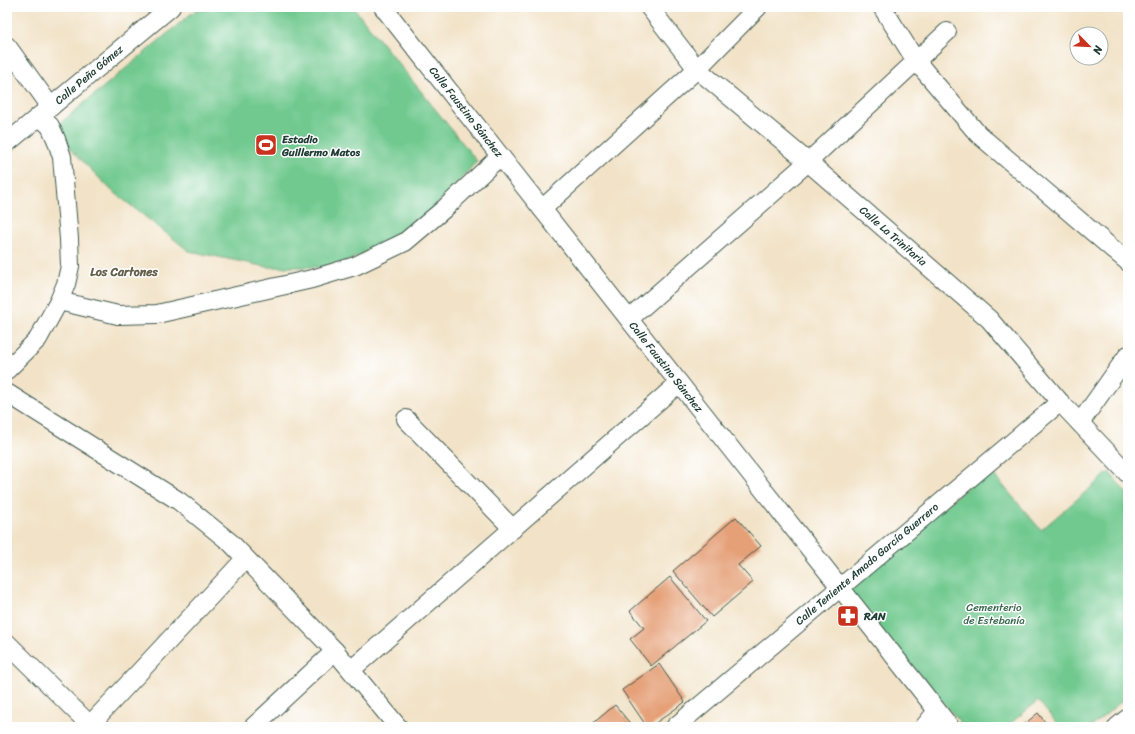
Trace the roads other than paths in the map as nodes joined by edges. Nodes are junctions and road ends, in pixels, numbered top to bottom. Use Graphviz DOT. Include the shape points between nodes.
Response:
graph roads {
  1 [pos="171,7"];
  2 [pos="383,7"];
  3 [pos="649,7"];
  4 [pos="758,7"];
  5 [pos="882,7"];
  6 [pos="947,32"];
  7 [pos="7,46"];
  8 [pos="916,61"];
  9 [pos="697,69"];
  10 [pos="45,112"];
  11 [pos="7,143"];
  12 [pos="500,156"];
  13 [pos="808,162"];
  14 [pos="542,209"];
  15 [pos="1128,262"];
  16 [pos="59,301"];
  17 [pos="629,319"];
  18 [pos="1128,356"];
  19 [pos="7,370"];
  20 [pos="679,383"];
  21 [pos="7,393"];
  22 [pos="1060,402"];
  23 [pos="406,419"];
  24 [pos="1080,423"];
  25 [pos="1128,474"];
  26 [pos="513,529"];
  27 [pos="245,560"];
  28 [pos="840,587"];
  29 [pos="7,643"];
  30 [pos="335,651"];
  31 [pos="351,670"];
  32 [pos="937,711"];
  33 [pos="1128,718"];
  34 [pos="89,726"];
  35 [pos="253,727"];
  36 [pos="398,727"];
  37 [pos="675,727"];
  38 [pos="924,727"];
  39 [pos="950,727"];
  40 [pos="1117,727"];
  1 -- 10 [label="street, Calle Peña Gómez"];
  2 -- 12 [label="street, Calle Faustino Sánchez"];
  3 -- 9 [label="street, Calle La Trinitaria"];
  4 -- 9 [label="street"];
  5 -- 8 [label="street"];
  6 -- 8 [label="street"];
  7 -- 10 [label="street"];
  8 -- 13 [label="street"];
  8 -- 15 [label="street" via="978,134"];
  9 -- 13 [label="street, Calle La Trinitaria"];
  9 -- 14 [label="street"];
  10 -- 11 [label="street, Calle Peña Gómez"];
  10 -- 16 [label="street" via="62,157 69,239 70,266"];
  12 -- 14 [label="street, Calle Faustino Sánchez"];
  12 -- 16 [label="street" via="405,242 355,266 312,279 157,314 118,315"];
  13 -- 17 [label="street"];
  13 -- 22 [label="street, Calle La Trinitaria" via="988,319"];
  14 -- 17 [label="street, Calle Faustino Sánchez"];
  16 -- 19 [label="street" via="38,339"];
  17 -- 20 [label="street, Calle Faustino Sánchez"];
  18 -- 24 [label="street"];
  20 -- 26 [label="street"];
  20 -- 28 [label="street, Calle Faustino Sánchez"];
  21 -- 27 [label="street" via="179,501 231,543"];
  22 -- 24 [label="street, Calle La Trinitaria"];
  22 -- 28 [label="street, Calle Teniente Amado García Guerrero"];
  23 -- 26 [label="street"];
  24 -- 25 [label="street, Calle La Trinitaria"];
  26 -- 31 [label="street"];
  27 -- 30 [label="street"];
  27 -- 34 [label="street"];
  28 -- 32 [label="street, Calle Faustino Sánchez"];
  28 -- 37 [label="street, Calle Teniente Amado García Guerrero"];
  29 -- 34 [label="street"];
  30 -- 31 [label="street"];
  30 -- 35 [label="street"];
  31 -- 36 [label="street"];
  32 -- 38 [label="street"];
  32 -- 39 [label="street, Calle Faustino Sánchez"];
  33 -- 40 [label="street"];
}
